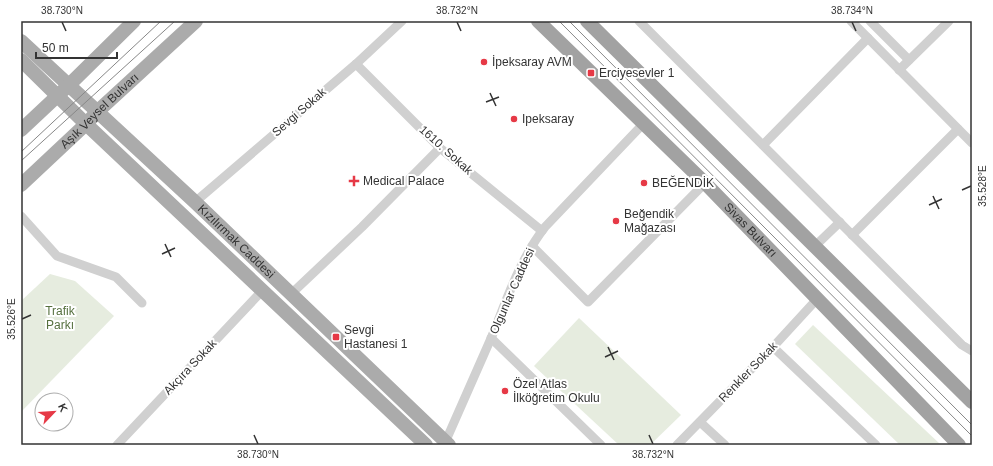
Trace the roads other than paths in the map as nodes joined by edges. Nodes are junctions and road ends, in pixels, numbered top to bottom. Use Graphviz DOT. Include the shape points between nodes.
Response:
graph roads {
  1 [pos="134,21"];
  2 [pos="196,21"];
  3 [pos="538,21"];
  4 [pos="587,21"];
  5 [pos="639,21"];
  6 [pos="870,21"];
  7 [pos="949,21"];
  8 [pos="400,22"];
  9 [pos="853,22"];
  10 [pos="868,38"];
  11 [pos="21,40"];
  12 [pos="21,60"];
  13 [pos="909,60"];
  14 [pos="356,64"];
  15 [pos="899,70"];
  16 [pos="69,85"];
  17 [pos="58,95"];
  18 [pos="98,111"];
  19 [pos="644,123"];
  20 [pos="86,124"];
  21 [pos="958,129"];
  22 [pos="21,130"];
  23 [pos="972,143"];
  24 [pos="763,145"];
  25 [pos="440,148"];
  26 [pos="705,183"];
  27 [pos="21,185"];
  28 [pos="195,202"];
  29 [pos="21,216"];
  30 [pos="840,222"];
  31 [pos="542,231"];
  32 [pos="852,234"];
  33 [pos="532,246"];
  34 [pos="814,247"];
  35 [pos="262,290"];
  36 [pos="291,294"];
  37 [pos="818,298"];
  38 [pos="142,303"];
  39 [pos="491,338"];
  40 [pos="773,347"];
  41 [pos="972,351"];
  42 [pos="957,388"];
  43 [pos="972,388"];
  44 [pos="972,402"];
  45 [pos="700,422"];
  46 [pos="446,444"];
  47 [pos="117,445"];
  48 [pos="426,445"];
  49 [pos="601,445"];
  50 [pos="677,445"];
  51 [pos="725,445"];
  52 [pos="876,445"];
  53 [pos="959,445"];
  1 -- 16 [label="main road"];
  2 -- 18 [label="main road, Aşık Veysel Bulvarı"];
  3 -- 19 [label="highway, Sivas Bulvarı"];
  4 -- 34 [label="highway"];
  5 -- 24 [label="street"];
  6 -- 13 [label="street"];
  7 -- 13 [label="street"];
  8 -- 14 [label="street, Sevgi Sokak"];
  9 -- 10 [label="street"];
  10 -- 15 [label="street"];
  10 -- 24 [label="street"];
  11 -- 16 [label="main road, Kızılırmak Caddesi"];
  12 -- 17 [label="main road, Kızılırmak Caddesi"];
  13 -- 15 [label="street"];
  14 -- 25 [label="street, 1610. Sokak"];
  14 -- 28 [label="street, Sevgi Sokak"];
  15 -- 21 [label="street"];
  16 -- 17 [label="main road"];
  16 -- 18 [label="main road, Kızılırmak Caddesi"];
  17 -- 20 [label="main road, Kızılırmak Caddesi"];
  17 -- 22 [label="main road"];
  18 -- 20 [label="main road, Aşık Veysel Bulvarı"];
  18 -- 28 [label="main road, Kızılırmak Caddesi"];
  19 -- 26 [label="highway, Sivas Bulvarı"];
  19 -- 31 [label="street, Olgunlar Caddesi"];
  20 -- 27 [label="main road, Aşık Veysel Bulvarı"];
  20 -- 35 [label="main road, Kızılırmak Caddesi"];
  21 -- 23 [label="street"];
  21 -- 32 [label="street"];
  24 -- 30 [label="street"];
  25 -- 31 [label="street, 1610. Sokak"];
  25 -- 36 [label="street"];
  26 -- 33 [label="street" via="588,302"];
  26 -- 37 [label="highway, Sivas Bulvarı"];
  28 -- 36 [label="main road, Kızılırmak Caddesi"];
  29 -- 38 [label="street" via="57,256 116,276"];
  30 -- 32 [label="street"];
  30 -- 34 [label="street"];
  31 -- 33 [label="street, Olgunlar Caddesi"];
  32 -- 41 [label="street" via="962,345"];
  33 -- 39 [label="street, Olgunlar Caddesi" via="518,271"];
  34 -- 42 [label="highway"];
  35 -- 47 [label="street, Akçıra Sokak"];
  35 -- 48 [label="main road, Kızılırmak Caddesi"];
  36 -- 46 [label="main road, Kızılırmak Caddesi"];
  37 -- 40 [label="street, Renkler Sokak"];
  37 -- 53 [label="highway, Sivas Bulvarı"];
  39 -- 46 [label="street, Olgunlar Caddesi"];
  39 -- 49 [label="street"];
  40 -- 45 [label="street, Renkler Sokak"];
  40 -- 52 [label="street"];
  42 -- 43 [label="highway"];
  42 -- 44 [label="highway"];
  45 -- 50 [label="street, Renkler Sokak"];
  45 -- 51 [label="street"];
}
